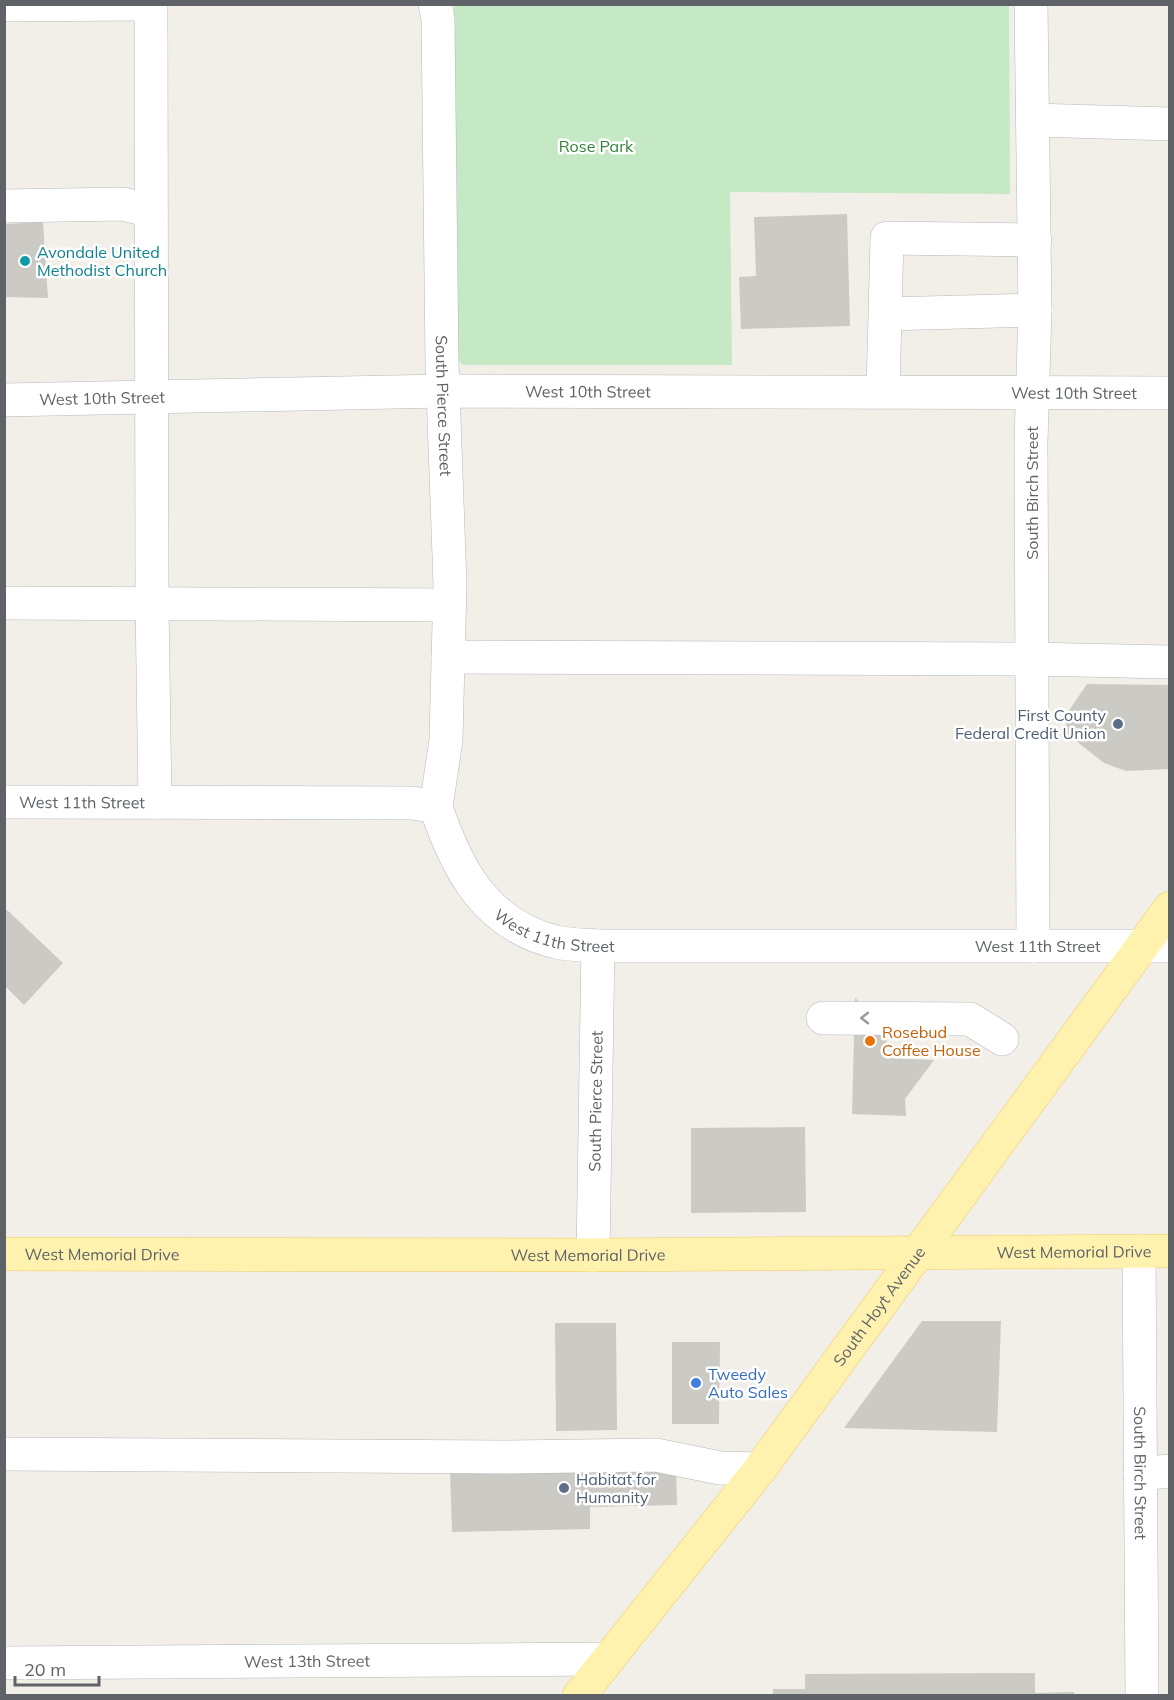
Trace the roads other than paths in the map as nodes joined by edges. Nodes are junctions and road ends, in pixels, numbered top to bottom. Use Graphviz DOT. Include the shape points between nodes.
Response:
graph roads {
  1 [pos="139,4"];
  2 [pos="151,4"];
  3 [pos="435,4"];
  4 [pos="1031,4"];
  5 [pos="4,5"];
  6 [pos="1033,120"];
  7 [pos="1170,124"];
  8 [pos="4,206"];
  9 [pos="151,211"];
  10 [pos="1035,240"];
  11 [pos="1035,310"];
  12 [pos="886,314"];
  13 [pos="443,391"];
  14 [pos="883,391"];
  15 [pos="1031,391"];
  16 [pos="1170,393"];
  17 [pos="151,396"];
  18 [pos="4,400"];
  19 [pos="4,603"];
  20 [pos="152,603"];
  21 [pos="450,605"];
  22 [pos="448,657"];
  23 [pos="1032,659"];
  24 [pos="1170,662"];
  25 [pos="4,802"];
  26 [pos="155,802"];
  27 [pos="436,807"];
  28 [pos="1170,908"];
  29 [pos="598,946"];
  30 [pos="1033,946"];
  31 [pos="1155,946"];
  32 [pos="823,1018"];
  33 [pos="1002,1039"];
  34 [pos="1154,1251"];
  35 [pos="4,1254"];
  36 [pos="915,1255"];
  37 [pos="593,1256"];
  38 [pos="4,1454"];
  39 [pos="760,1469"];
  40 [pos="1155,1472"];
  41 [pos="608,1659"];
  42 [pos="4,1663"];
  43 [pos="1151,1681"];
  44 [pos="579,1695"];
  1 -- 5 [label="street"];
  2 -- 9 [label="street"];
  3 -- 13 [label="street, South Pierce Street"];
  4 -- 6 [label="street, South Birch Street"];
  6 -- 7 [label="street"];
  6 -- 10 [label="street, South Birch Street"];
  8 -- 9 [label="street" via="123,204"];
  9 -- 17 [label="street"];
  10 -- 11 [label="street, South Birch Street"];
  10 -- 12 [label="street" via="887,238"];
  11 -- 12 [label="street"];
  11 -- 15 [label="street, South Birch Street"];
  12 -- 14 [label="street"];
  13 -- 14 [label="street, West 10th Street"];
  13 -- 17 [label="street, West 10th Street"];
  13 -- 21 [label="street, South Pierce Street"];
  14 -- 15 [label="street, West 10th Street"];
  15 -- 16 [label="street, West 10th Street"];
  15 -- 23 [label="street, South Birch Street"];
  17 -- 18 [label="street, West 10th Street"];
  17 -- 20 [label="street"];
  19 -- 20 [label="street"];
  20 -- 21 [label="street"];
  20 -- 26 [label="street"];
  21 -- 22 [label="street, South Pierce Street"];
  22 -- 23 [label="street"];
  22 -- 27 [label="street, South Pierce Street" via="446,740"];
  23 -- 24 [label="street"];
  23 -- 30 [label="street, South Birch Street"];
  25 -- 26 [label="street, West 11th Street"];
  26 -- 27 [label="street, West 11th Street" via="413,803"];
  27 -- 29 [label="street, West 11th Street" via="465,878 495,910 528,932 557,942"];
  28 -- 31 [label="main road, South Hoyt Avenue"];
  29 -- 30 [label="street, West 11th Street"];
  29 -- 37 [label="street, South Pierce Street"];
  30 -- 31 [label="street, West 11th Street"];
  31 -- 36 [label="main road, South Hoyt Avenue"];
  33 -- 32 [label="street, one-way" via="970,1019"];
  34 -- 36 [label="main road, West Memorial Drive"];
  34 -- 40 [label="street, South Birch Street"];
  35 -- 37 [label="main road, West Memorial Drive"];
  36 -- 37 [label="main road, West Memorial Drive"];
  36 -- 39 [label="main road, South Hoyt Avenue"];
  38 -- 39 [label="street" via="656,1455 720,1468"];
  39 -- 41 [label="main road, South Hoyt Avenue"];
  40 -- 43 [label="street, South Birch Street"];
  41 -- 42 [label="street, West 13th Street"];
  41 -- 44 [label="main road, South Hoyt Avenue"];
}
